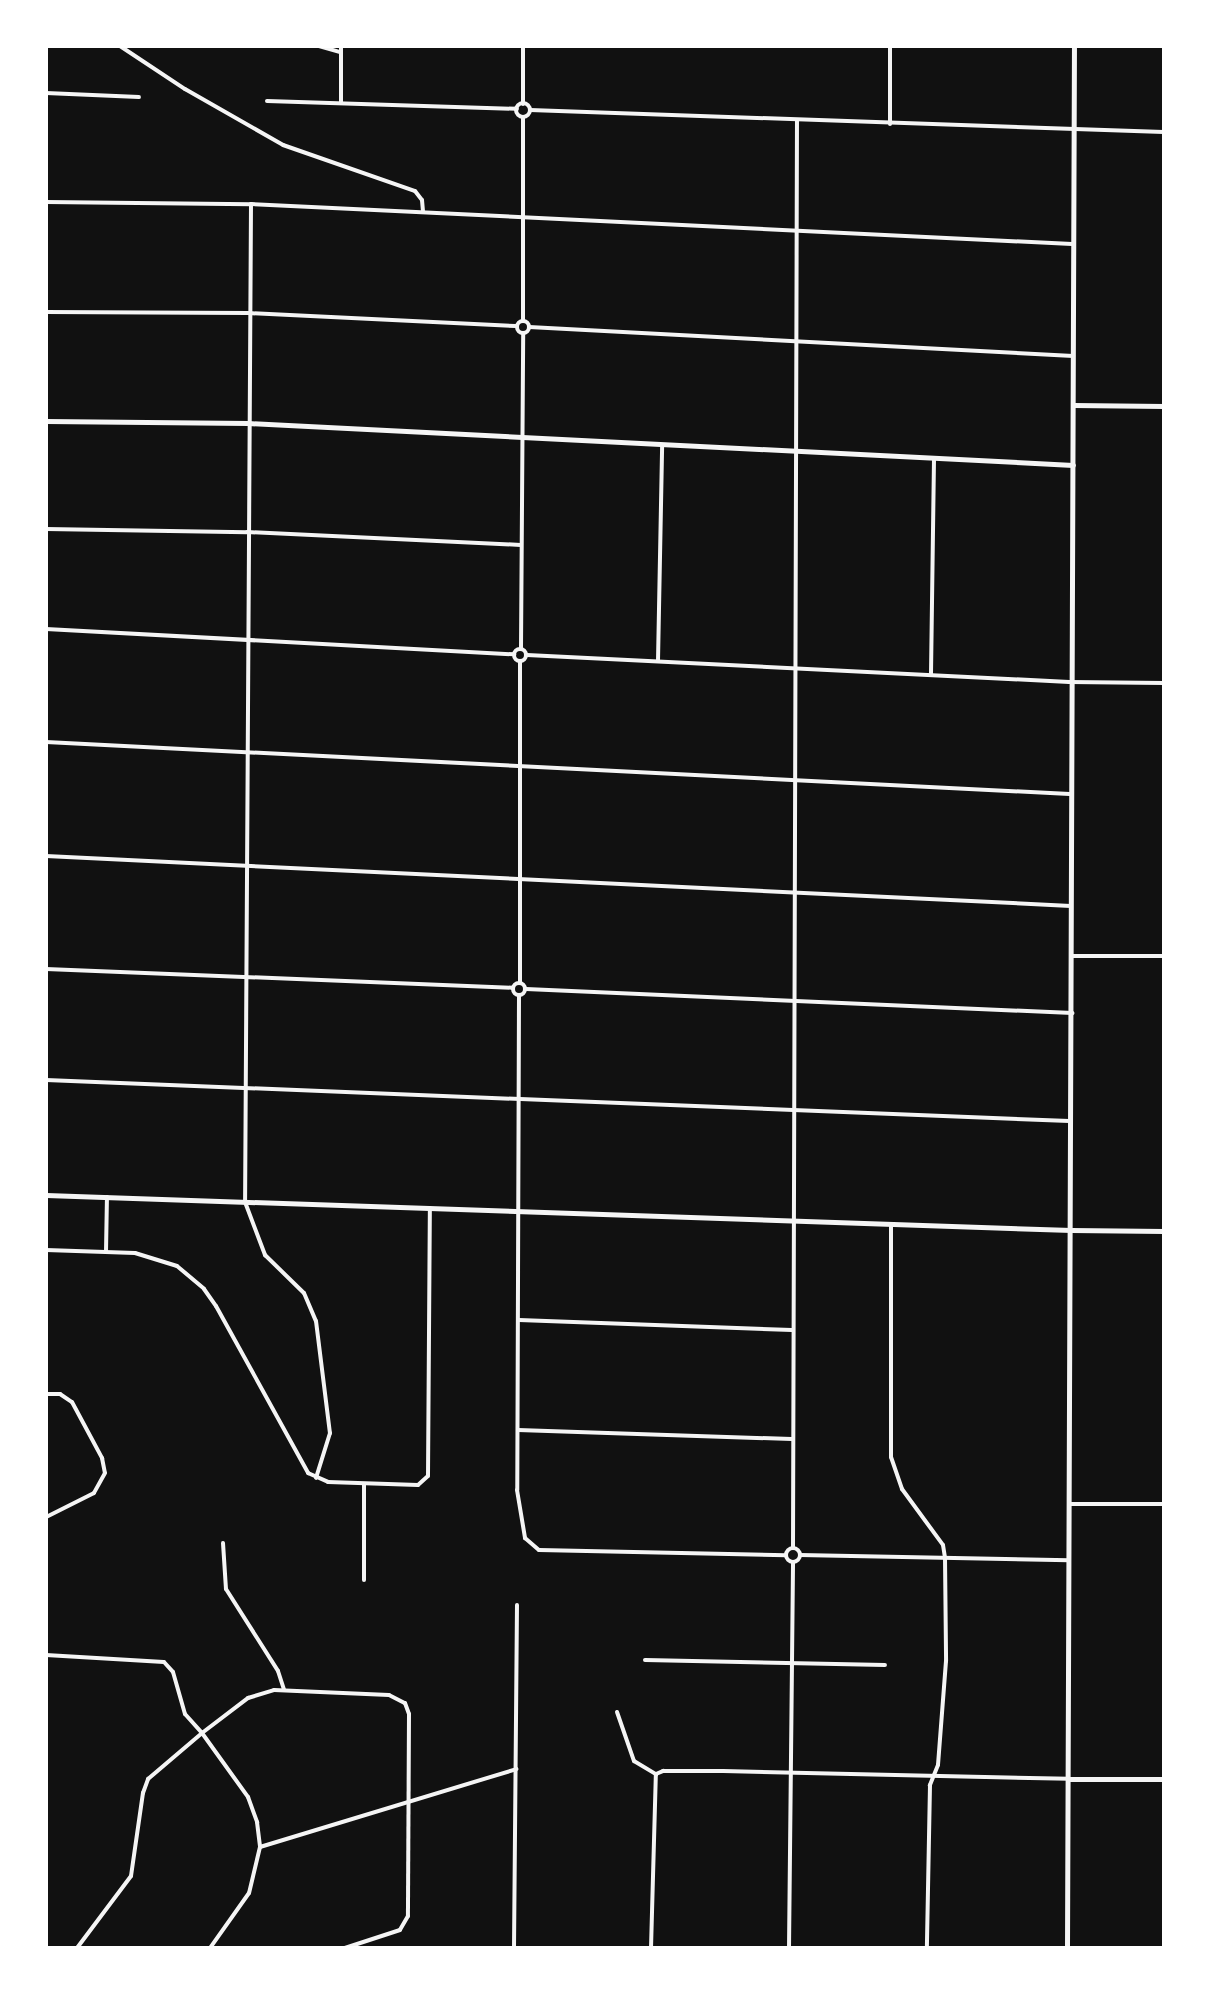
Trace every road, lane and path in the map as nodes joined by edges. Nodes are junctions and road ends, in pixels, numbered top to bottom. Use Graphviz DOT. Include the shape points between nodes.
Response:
graph roads {
  1 [pos="120,46"];
  2 [pos="319,46"];
  3 [pos="341,46"];
  4 [pos="523,46"];
  5 [pos="890,46"];
  6 [pos="1074,46"];
  7 [pos="341,53"];
  8 [pos="46,93"];
  9 [pos="139,97"];
  10 [pos="267,101"];
  11 [pos="341,102"];
  12 [pos="523,104"];
  13 [pos="517,109"];
  14 [pos="530,110"];
  15 [pos="523,117"];
  16 [pos="797,120"];
  17 [pos="890,124"];
  18 [pos="1074,131"];
  19 [pos="1164,132"];
  20 [pos="46,202"];
  21 [pos="251,204"];
  22 [pos="423,211"];
  23 [pos="523,218"];
  24 [pos="797,232"];
  25 [pos="1072,244"];
  26 [pos="46,312"];
  27 [pos="248,313"];
  28 [pos="523,320"];
  29 [pos="516,326"];
  30 [pos="529,327"];
  31 [pos="523,333"];
  32 [pos="797,340"];
  33 [pos="1073,356"];
  34 [pos="1073,405"];
  35 [pos="1164,406"];
  36 [pos="46,421"];
  37 [pos="248,423"];
  38 [pos="522,436"];
  39 [pos="662,445"];
  40 [pos="795,451"];
  41 [pos="934,458"];
  42 [pos="1073,465"];
  43 [pos="46,529"];
  44 [pos="247,532"];
  45 [pos="521,545"];
  46 [pos="46,629"];
  47 [pos="246,640"];
  48 [pos="521,648"];
  49 [pos="514,654"];
  50 [pos="527,655"];
  51 [pos="520,661"];
  52 [pos="658,661"];
  53 [pos="794,668"];
  54 [pos="931,674"];
  55 [pos="1069,682"];
  56 [pos="1164,683"];
  57 [pos="46,742"];
  58 [pos="247,752"];
  59 [pos="520,765"];
  60 [pos="794,779"];
  61 [pos="1070,794"];
  62 [pos="46,856"];
  63 [pos="246,865"];
  64 [pos="520,877"];
  65 [pos="794,891"];
  66 [pos="1071,906"];
  67 [pos="1071,956"];
  68 [pos="1164,956"];
  69 [pos="46,969"];
  70 [pos="246,977"];
  71 [pos="520,982"];
  72 [pos="513,988"];
  73 [pos="526,989"];
  74 [pos="519,995"];
  75 [pos="793,999"];
  76 [pos="1072,1013"];
  77 [pos="46,1080"];
  78 [pos="245,1088"];
  79 [pos="518,1100"];
  80 [pos="794,1110"];
  81 [pos="1072,1121"];
  82 [pos="46,1195"];
  83 [pos="107,1197"];
  84 [pos="245,1202"];
  85 [pos="430,1208"];
  86 [pos="518,1211"];
  87 [pos="793,1220"];
  88 [pos="891,1224"];
  89 [pos="1071,1230"];
  90 [pos="1164,1231"];
  91 [pos="46,1250"];
  92 [pos="106,1252"];
  93 [pos="519,1320"];
  94 [pos="792,1330"];
  95 [pos="46,1394"];
  96 [pos="518,1430"];
  97 [pos="792,1439"];
  98 [pos="316,1478"];
  99 [pos="364,1484"];
  100 [pos="1070,1504"];
  101 [pos="1164,1504"];
  102 [pos="46,1517"];
  103 [pos="223,1543"];
  104 [pos="793,1548"];
  105 [pos="786,1555"];
  106 [pos="800,1555"];
  107 [pos="945,1558"];
  108 [pos="1069,1560"];
  109 [pos="793,1562"];
  110 [pos="364,1580"];
  111 [pos="517,1605"];
  112 [pos="46,1655"];
  113 [pos="645,1660"];
  114 [pos="792,1664"];
  115 [pos="885,1665"];
  116 [pos="284,1690"];
  117 [pos="617,1712"];
  118 [pos="202,1733"];
  119 [pos="516,1769"];
  120 [pos="792,1773"];
  121 [pos="656,1774"];
  122 [pos="933,1777"];
  123 [pos="1069,1779"];
  124 [pos="1164,1779"];
  125 [pos="407,1800"];
  126 [pos="260,1847"];
  127 [pos="77,1948"];
  128 [pos="210,1948"];
  129 [pos="345,1948"];
  130 [pos="514,1948"];
  131 [pos="651,1948"];
  132 [pos="789,1948"];
  133 [pos="927,1948"];
  134 [pos="1067,1948"];
  1 -- 22 [label="street" via="283,145 415,191"];
  2 -- 7 [label="street"];
  3 -- 7 [label="street"];
  4 -- 12 [label="street"];
  5 -- 17 [label="street"];
  6 -- 18 [label="main road"];
  7 -- 11 [label="street"];
  8 -- 9 [label="street"];
  10 -- 11 [label="street"];
  11 -- 13 [label="street"];
  12 -- 13 [label="street"];
  12 -- 14 [label="street"];
  13 -- 15 [label="street"];
  14 -- 15 [label="street"];
  14 -- 16 [label="street"];
  15 -- 23 [label="street"];
  16 -- 17 [label="street"];
  16 -- 24 [label="street"];
  17 -- 18 [label="street"];
  18 -- 19 [label="street"];
  18 -- 25 [label="main road"];
  20 -- 21 [label="street"];
  21 -- 22 [label="street"];
  21 -- 27 [label="street"];
  22 -- 23 [label="street"];
  23 -- 24 [label="street"];
  23 -- 28 [label="street"];
  24 -- 25 [label="street"];
  24 -- 32 [label="street"];
  25 -- 33 [label="main road"];
  26 -- 27 [label="street"];
  27 -- 29 [label="street"];
  27 -- 37 [label="street"];
  28 -- 29 [label="street"];
  28 -- 30 [label="street"];
  29 -- 31 [label="street"];
  30 -- 31 [label="street"];
  30 -- 32 [label="street"];
  31 -- 38 [label="street"];
  32 -- 33 [label="street"];
  32 -- 40 [label="street"];
  33 -- 34 [label="main road"];
  34 -- 35 [label="main road"];
  34 -- 42 [label="main road"];
  36 -- 37 [label="main road"];
  37 -- 38 [label="main road"];
  37 -- 44 [label="street"];
  38 -- 39 [label="main road"];
  38 -- 45 [label="street"];
  39 -- 40 [label="main road"];
  39 -- 52 [label="street"];
  40 -- 41 [label="main road"];
  40 -- 53 [label="street"];
  41 -- 42 [label="main road"];
  41 -- 54 [label="street"];
  42 -- 55 [label="main road"];
  43 -- 44 [label="street"];
  44 -- 45 [label="street"];
  44 -- 47 [label="street"];
  45 -- 48 [label="street"];
  46 -- 47 [label="street"];
  47 -- 49 [label="street"];
  47 -- 58 [label="street"];
  48 -- 49 [label="street"];
  48 -- 50 [label="street"];
  49 -- 51 [label="street"];
  50 -- 51 [label="street"];
  50 -- 52 [label="street"];
  51 -- 59 [label="street"];
  52 -- 53 [label="street"];
  53 -- 54 [label="street"];
  53 -- 60 [label="street"];
  54 -- 55 [label="street"];
  55 -- 56 [label="street"];
  55 -- 61 [label="main road"];
  57 -- 58 [label="street"];
  58 -- 59 [label="street"];
  58 -- 63 [label="street"];
  59 -- 60 [label="street"];
  59 -- 64 [label="street"];
  60 -- 61 [label="street"];
  60 -- 65 [label="street"];
  61 -- 66 [label="main road"];
  62 -- 63 [label="street"];
  63 -- 64 [label="street"];
  63 -- 70 [label="street"];
  64 -- 65 [label="street"];
  64 -- 71 [label="street"];
  65 -- 66 [label="street"];
  65 -- 75 [label="street"];
  66 -- 67 [label="main road"];
  67 -- 68 [label="street"];
  67 -- 76 [label="main road"];
  69 -- 70 [label="street"];
  70 -- 72 [label="street"];
  70 -- 78 [label="street"];
  71 -- 72 [label="street"];
  71 -- 73 [label="street"];
  72 -- 74 [label="street"];
  73 -- 74 [label="street"];
  73 -- 75 [label="street"];
  74 -- 79 [label="street"];
  75 -- 76 [label="street"];
  75 -- 80 [label="street"];
  76 -- 81 [label="main road"];
  77 -- 78 [label="street"];
  78 -- 79 [label="street"];
  78 -- 84 [label="street"];
  79 -- 80 [label="street"];
  79 -- 86 [label="street"];
  80 -- 81 [label="street"];
  80 -- 87 [label="street"];
  81 -- 89 [label="main road"];
  82 -- 83 [label="main road"];
  83 -- 84 [label="main road"];
  83 -- 92 [label="street"];
  84 -- 85 [label="main road"];
  84 -- 98 [label="street" via="265,1255 304,1293 316,1321 330,1433"];
  85 -- 86 [label="main road"];
  85 -- 99 [label="street" via="426,1480 418,1485"];
  86 -- 87 [label="main road"];
  86 -- 93 [label="street"];
  87 -- 88 [label="main road"];
  87 -- 94 [label="street"];
  88 -- 89 [label="main road"];
  88 -- 107 [label="street" via="891,1457 902,1489 943,1545"];
  89 -- 90 [label="main road"];
  89 -- 100 [label="main road"];
  91 -- 92 [label="street"];
  92 -- 98 [label="street" via="164,1260 204,1289 297,1458"];
  93 -- 94 [label="street"];
  93 -- 96 [label="street"];
  94 -- 97 [label="street"];
  95 -- 102 [label="street" via="60,1394 72,1402 105,1473 94,1493"];
  96 -- 97 [label="street"];
  96 -- 105 [label="street" via="518,1510 530,1545 539,1550"];
  97 -- 104 [label="street"];
  98 -- 99 [label="street"];
  99 -- 110 [label="street"];
  100 -- 101 [label="street"];
  100 -- 108 [label="main road"];
  103 -- 116 [label="street" via="226,1589 278,1671"];
  104 -- 105 [label="street"];
  104 -- 106 [label="street"];
  105 -- 109 [label="street"];
  106 -- 107 [label="street"];
  106 -- 109 [label="street"];
  107 -- 108 [label="street"];
  107 -- 122 [label="street" via="945,1677"];
  108 -- 123 [label="main road"];
  109 -- 114 [label="street"];
  111 -- 119 [label="street"];
  112 -- 118 [label="street" via="164,1662 173,1672 185,1714"];
  113 -- 114 [label="street"];
  114 -- 115 [label="street"];
  114 -- 120 [label="street"];
  116 -- 118 [label="street" via="248,1698"];
  116 -- 125 [label="street" via="389,1695 405,1703"];
  117 -- 121 [label="street" via="634,1761"];
  118 -- 126 [label="street" via="248,1797"];
  118 -- 127 [label="street" via="148,1779 131,1876"];
  119 -- 125 [label="street"];
  119 -- 130 [label="street"];
  120 -- 121 [label="street"];
  120 -- 122 [label="street"];
  120 -- 132 [label="street"];
  121 -- 131 [label="street"];
  122 -- 123 [label="street"];
  122 -- 133 [label="street"];
  123 -- 124 [label="main road"];
  123 -- 134 [label="main road"];
  125 -- 126 [label="street"];
  125 -- 129 [label="street" via="405,1926"];
  126 -- 128 [label="street" via="249,1893"];
}
